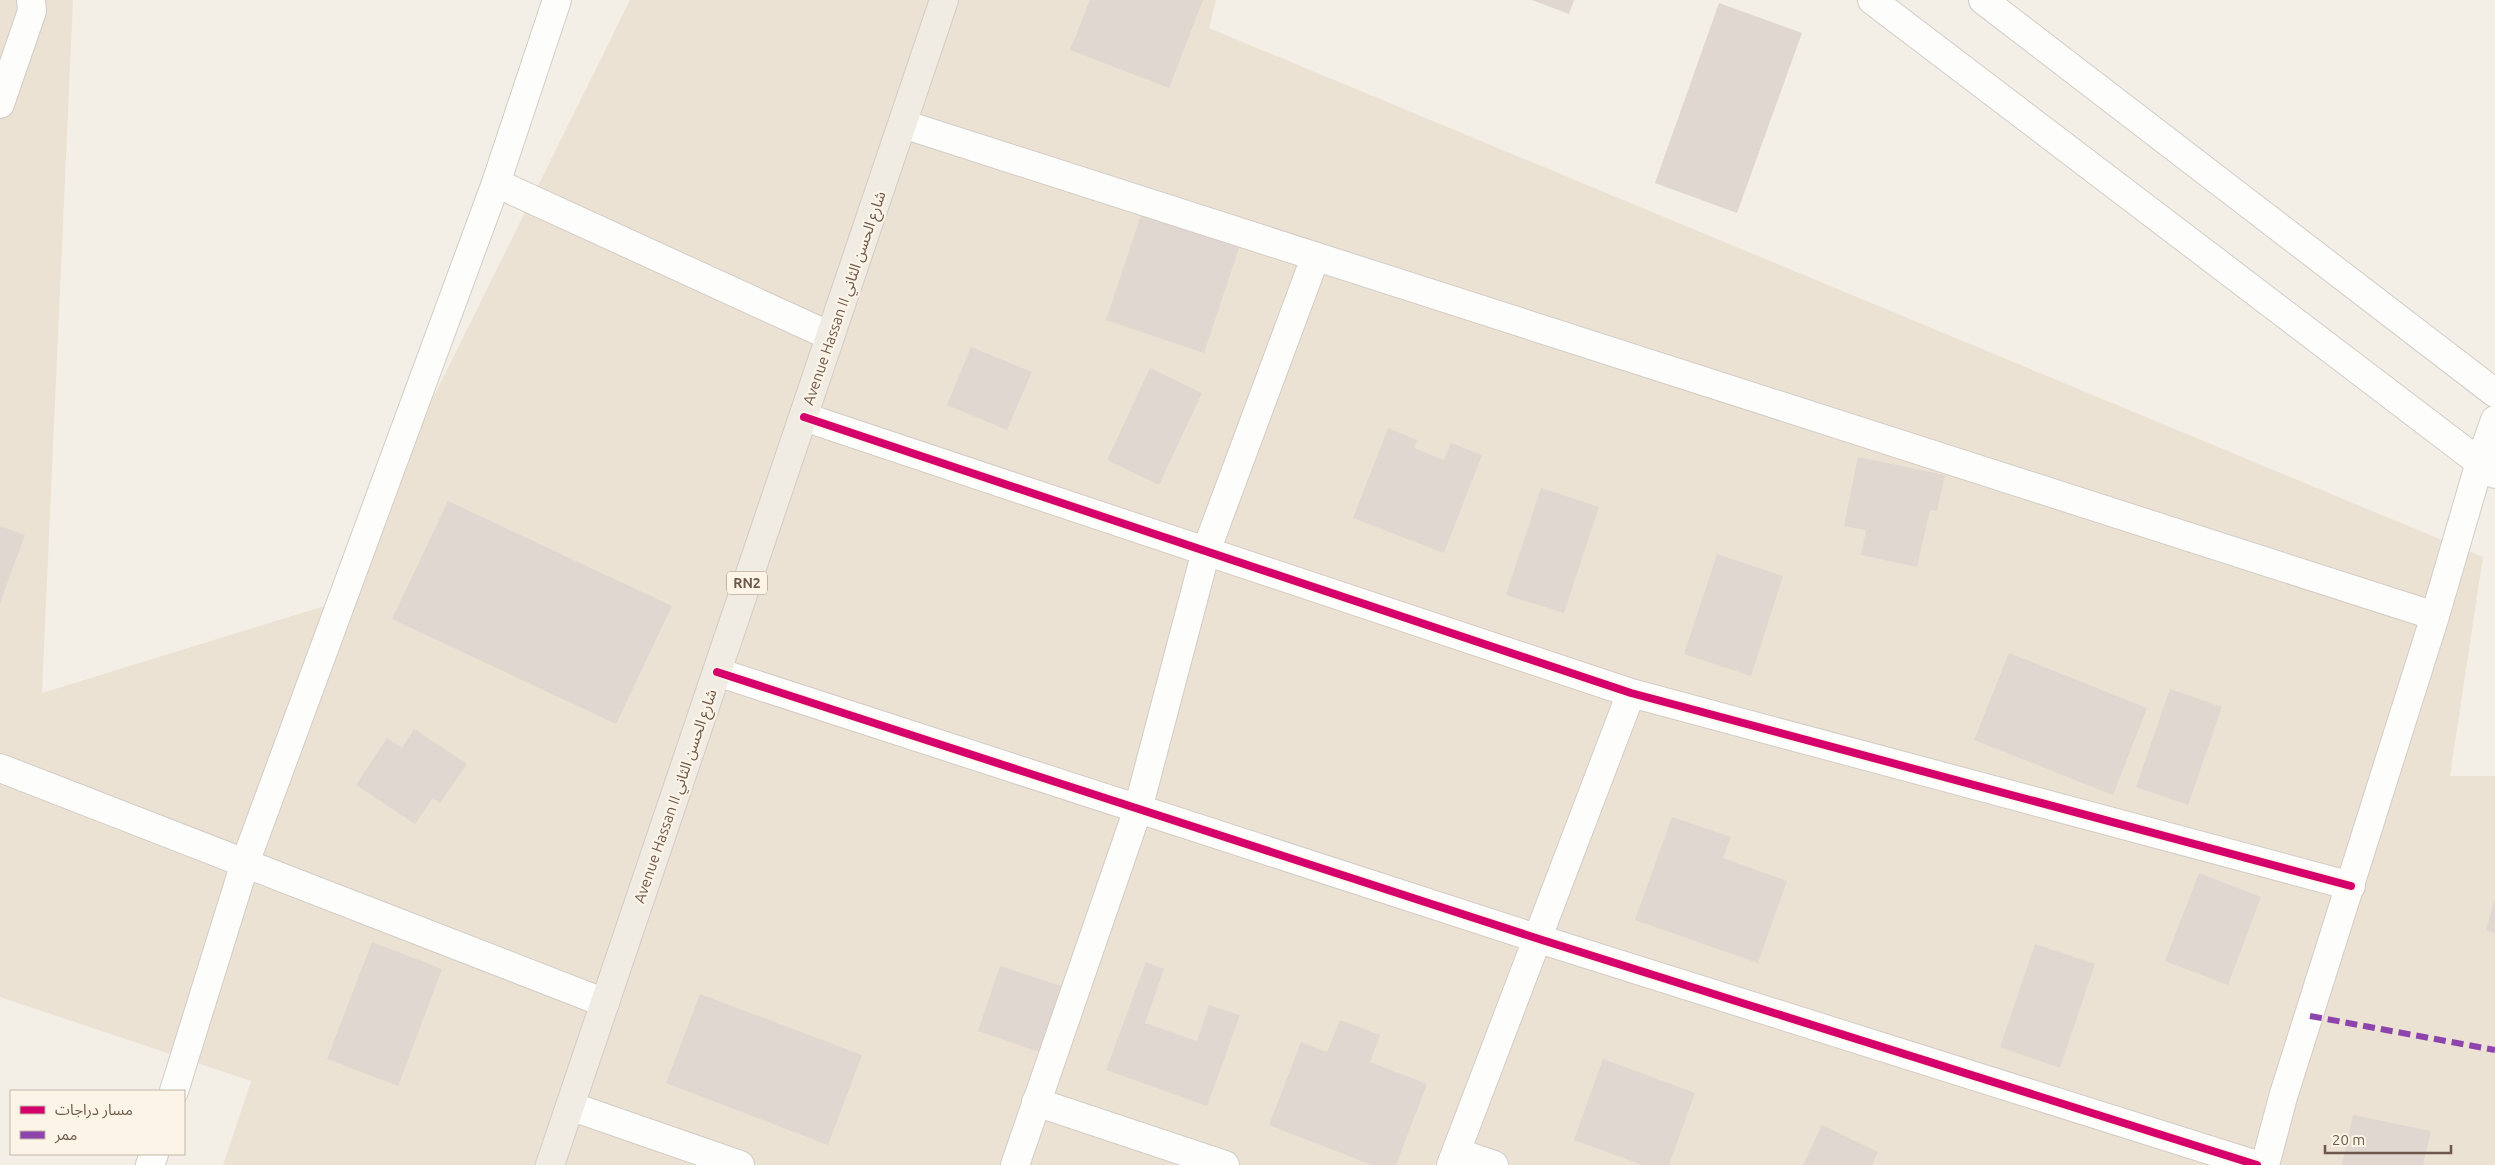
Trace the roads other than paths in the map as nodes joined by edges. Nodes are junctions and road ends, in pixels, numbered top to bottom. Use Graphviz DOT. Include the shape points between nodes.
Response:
graph roads {
  1 [pos="31,0"];
  2 [pos="557,0"];
  3 [pos="944,0"];
  4 [pos="1872,0"];
  5 [pos="1983,0"];
  6 [pos="0,104"];
  7 [pos="902,124"];
  8 [pos="496,183"];
  9 [pos="1315,258"];
  10 [pos="830,336"];
  11 [pos="2495,393"];
  12 [pos="804,417"];
  13 [pos="2495,420"];
  14 [pos="2487,468"];
  15 [pos="1206,551"];
  16 [pos="2435,616"];
  17 [pos="717,672"];
  18 [pos="1631,693"];
  19 [pos="0,768"];
  20 [pos="1138,809"];
  21 [pos="245,863"];
  22 [pos="2351,886"];
  23 [pos="1539,939"];
  24 [pos="605,1003"];
  25 [pos="174,1090"];
  26 [pos="1036,1102"];
  27 [pos="570,1106"];
  28 [pos="1453,1159"];
  29 [pos="550,1165"];
  30 [pos="740,1165"];
  31 [pos="1014,1165"];
  32 [pos="1225,1165"];
  33 [pos="1494,1165"];
  34 [pos="2257,1165"];
  35 [pos="2264,1165"];
  1 -- 6 [label="street" via="32,11"];
  2 -- 8 [label="street"];
  3 -- 7 [label="main road, Avenue Hassan II شارع الحسن الثاني / RN2"];
  4 -- 14 [label="street"];
  5 -- 11 [label="street"];
  7 -- 9 [label="street"];
  7 -- 10 [label="main road, Avenue Hassan II شارع الحسن الثاني / RN2"];
  8 -- 10 [label="street"];
  8 -- 21 [label="street"];
  9 -- 15 [label="street"];
  9 -- 16 [label="street"];
  10 -- 12 [label="main road, Avenue Hassan II شارع الحسن الثاني / RN2"];
  12 -- 15 [label="street"];
  12 -- 17 [label="main road, Avenue Hassan II شارع الحسن الثاني / RN2"];
  13 -- 14 [label="street"];
  14 -- 16 [label="street"];
  15 -- 18 [label="street"];
  15 -- 20 [label="street"];
  16 -- 22 [label="street"];
  17 -- 20 [label="street"];
  17 -- 24 [label="main road, Avenue Hassan II شارع الحسن الثاني / RN2"];
  18 -- 22 [label="street"];
  18 -- 23 [label="street"];
  19 -- 21 [label="street"];
  20 -- 23 [label="street"];
  20 -- 26 [label="street"];
  21 -- 24 [label="street"];
  21 -- 25 [label="street"];
  22 -- 35 [label="street"];
  23 -- 28 [label="street"];
  23 -- 34 [label="street"];
  24 -- 27 [label="main road, Avenue Hassan II شارع الحسن الثاني / RN2"];
  26 -- 31 [label="street"];
  26 -- 32 [label="street"];
  27 -- 29 [label="main road, Avenue Hassan II شارع الحسن الثاني / RN2"];
  27 -- 30 [label="street"];
  28 -- 33 [label="street"];
}
